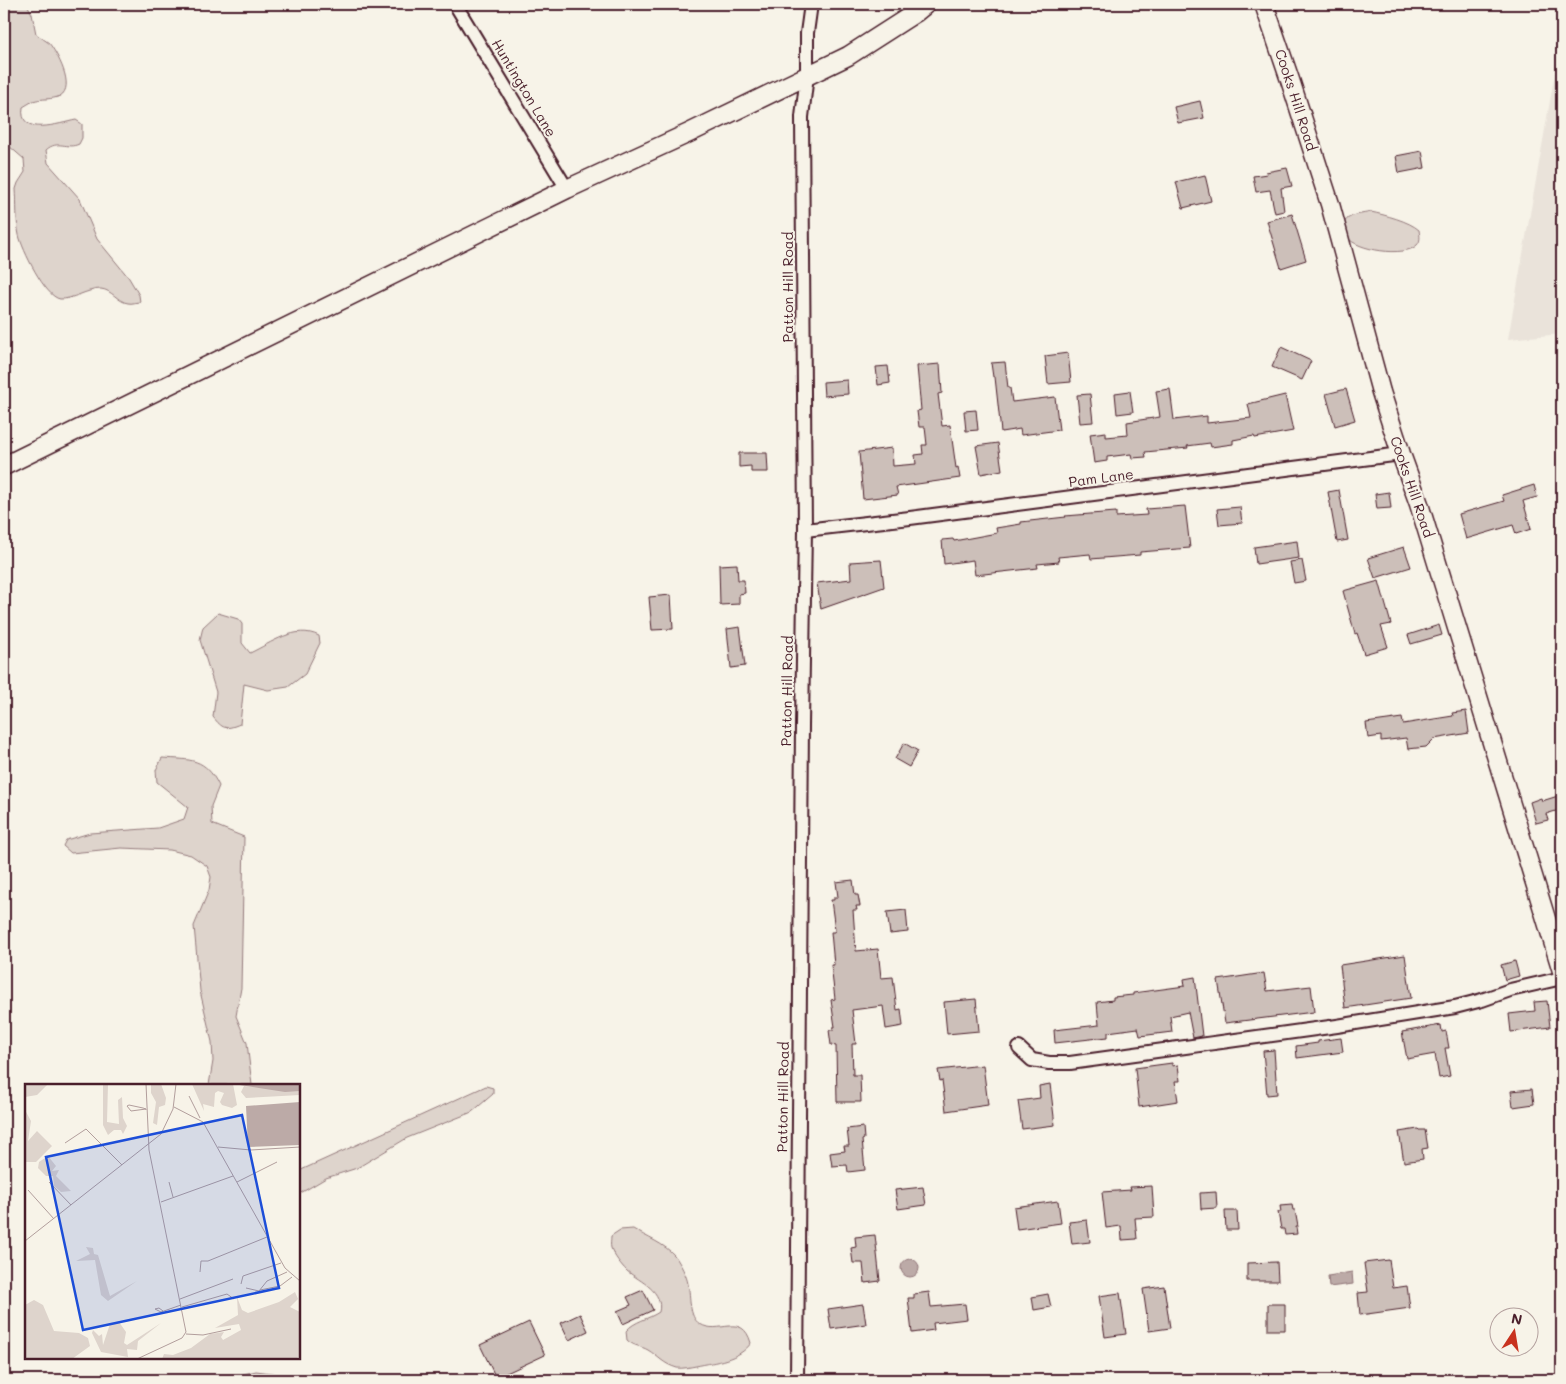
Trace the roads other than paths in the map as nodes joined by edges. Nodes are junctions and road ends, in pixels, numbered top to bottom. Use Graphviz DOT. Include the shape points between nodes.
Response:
graph roads {
  1 [pos="455,4"];
  2 [pos="811,4"];
  3 [pos="926,4"];
  4 [pos="1264,4"];
  5 [pos="807,75"];
  6 [pos="567,189"];
  7 [pos="1401,454"];
  8 [pos="4,466"];
  9 [pos="805,530"];
  10 [pos="1562,971"];
  11 [pos="1562,978"];
  12 [pos="1018,1048"];
  13 [pos="797,1380"];
  1 -- 6 [label="street, Huntington Lane"];
  2 -- 5 [label="street, Patton Hill Road"];
  3 -- 5 [label="main road" via="848,56"];
  4 -- 7 [label="main road, Cooks Hill Road" via="1330,204"];
  5 -- 6 [label="main road"];
  5 -- 9 [label="street, Patton Hill Road" via="802,117"];
  6 -- 8 [label="main road"];
  7 -- 9 [label="street, Pam Lane"];
  7 -- 10 [label="main road, Cooks Hill Road"];
  9 -- 13 [label="street, Patton Hill Road"];
  11 -- 12 [label="street" via="1455,1008 1070,1063 1032,1060"];
}
